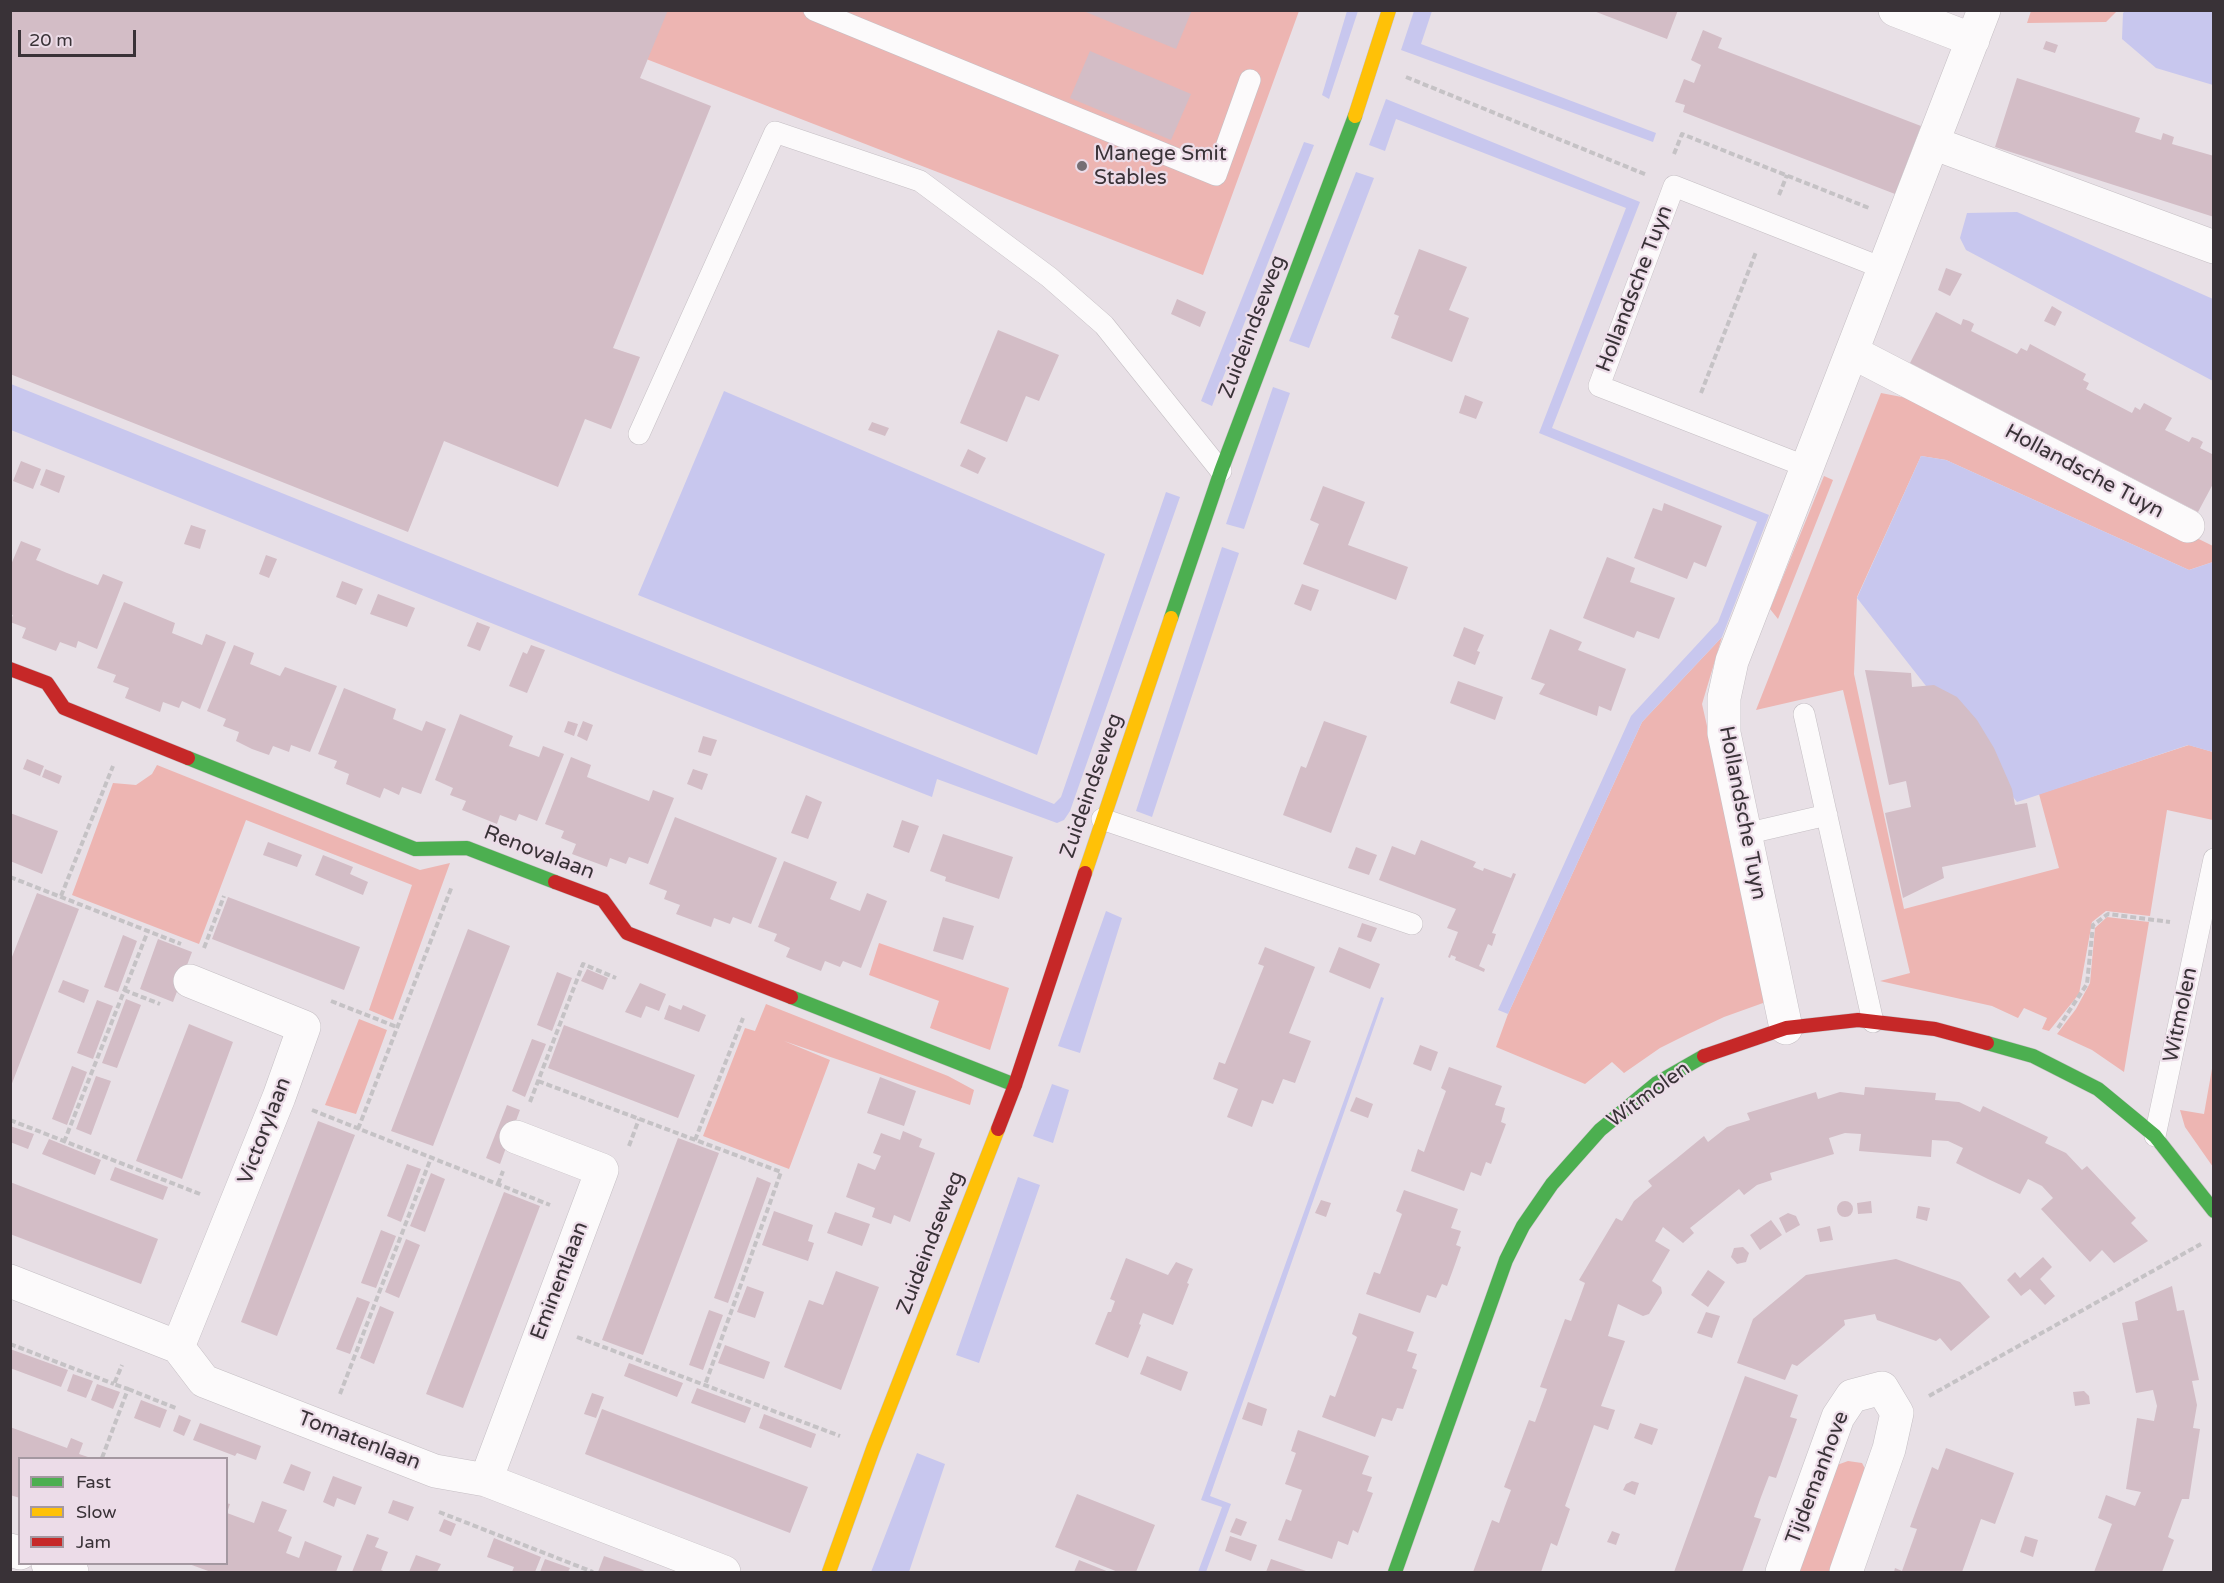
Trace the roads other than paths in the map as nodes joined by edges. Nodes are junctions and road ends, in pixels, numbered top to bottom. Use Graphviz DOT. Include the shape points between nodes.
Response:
graph roads {
  1 [pos="814,10"];
  2 [pos="1389,10"];
  3 [pos="1895,10"];
  4 [pos="1979,25"];
  5 [pos="1250,80"];
  6 [pos="1933,143"];
  7 [pos="2214,247"];
  8 [pos="1885,269"];
  9 [pos="1852,352"];
  10 [pos="639,434"];
  11 [pos="1807,467"];
  12 [pos="1221,471"];
  13 [pos="2188,526"];
  14 [pos="10,669"];
  15 [pos="1804,714"];
  16 [pos="1827,815"];
  17 [pos="1102,819"];
  18 [pos="1745,834"];
  19 [pos="2214,859"];
  20 [pos="1412,924"];
  21 [pos="190,981"];
  22 [pos="1873,1022"];
  23 [pos="1786,1028"];
  24 [pos="1015,1084"];
  25 [pos="2155,1136"];
  26 [pos="516,1137"];
  27 [pos="2214,1211"];
  28 [pos="10,1281"];
  29 [pos="178,1347"];
  30 [pos="486,1480"];
  31 [pos="53,1565"];
  32 [pos="72,1572"];
  33 [pos="724,1572"];
  34 [pos="829,1572"];
  35 [pos="1395,1572"];
  36 [pos="1782,1572"];
  37 [pos="1846,1572"];
  1 -- 5 [label="lane" via="1216,175"];
  2 -- 12 [label="street, Zuideindseweg" via="1354,120"];
  3 -- 4 [label="street, Hollandsche Tuyn"];
  4 -- 6 [label="street, Hollandsche Tuyn"];
  6 -- 7 [label="street"];
  6 -- 8 [label="street, Hollandsche Tuyn"];
  8 -- 9 [label="street, Hollandsche Tuyn"];
  8 -- 11 [label="lane, Hollandsche Tuyn" via="1674,186 1599,386"];
  9 -- 11 [label="street, Hollandsche Tuyn"];
  9 -- 13 [label="street, Hollandsche Tuyn"];
  10 -- 12 [label="lane" via="775,132 920,181 1049,277 1104,325"];
  11 -- 18 [label="street, Hollandsche Tuyn" via="1732,661 1724,698 1724,733"];
  12 -- 17 [label="street, Zuideindseweg"];
  14 -- 24 [label="street, Renovalaan" via="47,683 64,708 126,734 415,849 466,848 603,900 627,933"];
  15 -- 16 [label="lane"];
  16 -- 18 [label="lane"];
  16 -- 22 [label="lane"];
  17 -- 20 [label="lane"];
  17 -- 24 [label="street, Zuideindseweg"];
  18 -- 23 [label="street, Hollandsche Tuyn"];
  19 -- 25 [label="lane, Witmolen"];
  21 -- 29 [label="street, Victorylaan" via="304,1027"];
  22 -- 23 [label="street, Witmolen" via="1858,1020"];
  22 -- 25 [label="street, Witmolen" via="1935,1029 2036,1057 2098,1089"];
  23 -- 35 [label="street, Witmolen" via="1706,1055 1657,1083 1600,1131 1552,1184 1523,1226 1506,1260"];
  24 -- 34 [label="street, Zuideindseweg"];
  25 -- 27 [label="street, Witmolen"];
  26 -- 30 [label="street, Eminentlaan" via="602,1170"];
  28 -- 29 [label="street"];
  29 -- 30 [label="street, Tomatenlaan" via="204,1381 435,1471"];
  30 -- 33 [label="street, Tomatenlaan"];
  31 -- 32 [label="street"];
  36 -- 37 [label="street, Tijdemanhove" via="1838,1417 1852,1396 1882,1388 1897,1413 1889,1449"];
}
